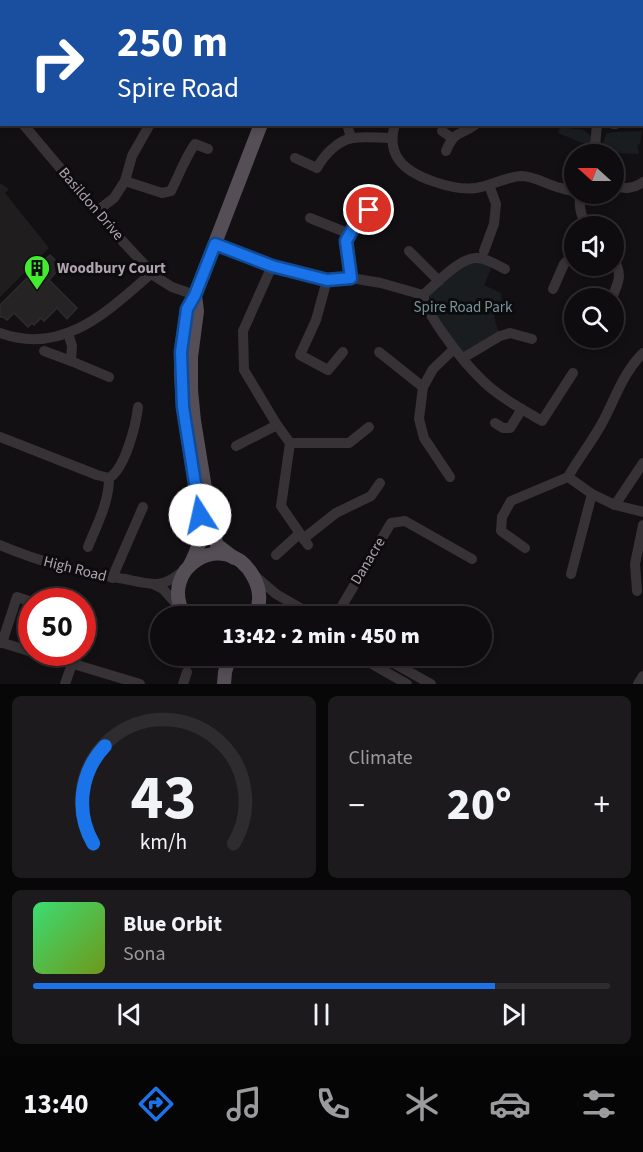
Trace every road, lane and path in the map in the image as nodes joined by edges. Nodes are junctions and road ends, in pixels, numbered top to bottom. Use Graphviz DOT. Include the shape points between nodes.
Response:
graph roads {
  1 [pos="25,126"];
  2 [pos="149,126"];
  3 [pos="260,126"];
  4 [pos="348,126"];
  5 [pos="395,126"];
  6 [pos="474,126"];
  7 [pos="597,126"];
  8 [pos="442,131"];
  9 [pos="351,138"];
  10 [pos="392,138"];
  11 [pos="452,138"];
  12 [pos="595,144"];
  13 [pos="208,149"];
  14 [pos="446,151"];
  15 [pos="295,158"];
  16 [pos="125,182"];
  17 [pos="643,182"];
  18 [pos="489,185"];
  19 [pos="624,187"];
  20 [pos="564,189"];
  21 [pos="381,196"];
  22 [pos="98,212"];
  23 [pos="310,218"];
  24 [pos="350,234"];
  25 [pos="215,244"];
  26 [pos="484,250"];
  27 [pos="408,251"];
  28 [pos="564,264"];
  29 [pos="272,266"];
  30 [pos="505,269"];
  31 [pos="152,273"];
  32 [pos="351,278"];
  33 [pos="327,280"];
  34 [pos="439,282"];
  35 [pos="553,289"];
  36 [pos="195,295"];
  37 [pos="423,295"];
  38 [pos="0,333"];
  39 [pos="68,333"];
  40 [pos="532,339"];
  41 [pos="454,349"];
  42 [pos="44,351"];
  43 [pos="344,352"];
  44 [pos="379,352"];
  45 [pos="643,353"];
  46 [pos="463,358"];
  47 [pos="71,361"];
  48 [pos="573,373"];
  49 [pos="109,377"];
  50 [pos="423,387"];
  51 [pos="138,407"];
  52 [pos="522,409"];
  53 [pos="495,423"];
  54 [pos="277,424"];
  55 [pos="369,427"];
  56 [pos="0,437"];
  57 [pos="290,443"];
  58 [pos="236,447"];
  59 [pos="643,463"];
  60 [pos="450,477"];
  61 [pos="568,477"];
  62 [pos="109,478"];
  63 [pos="380,483"];
  64 [pos="592,494"];
  65 [pos="615,505"];
  66 [pos="143,507"];
  67 [pos="643,512"];
  68 [pos="643,525"];
  69 [pos="304,539"];
  70 [pos="0,545"];
  71 [pos="88,547"];
  72 [pos="525,548"];
  73 [pos="276,555"];
  74 [pos="234,558"];
  75 [pos="472,559"];
  76 [pos="188,567"];
  77 [pos="251,573"];
  78 [pos="571,574"];
  79 [pos="112,578"];
  80 [pos="153,584"];
  81 [pos="637,591"];
  82 [pos="18,597"];
  83 [pos="178,606"];
  84 [pos="180,606"];
  85 [pos="259,606"];
  86 [pos="297,606"];
  87 [pos="342,606"];
  88 [pos="1,642"];
  89 [pos="18,647"];
  90 [pos="71,666"];
  91 [pos="79,666"];
  92 [pos="221,666"];
  93 [pos="227,666"];
  94 [pos="376,666"];
  95 [pos="399,666"];
  96 [pos="188,672"];
  97 [pos="643,676"];
  98 [pos="224,682"];
  99 [pos="65,684"];
  100 [pos="140,684"];
  101 [pos="183,684"];
  102 [pos="407,684"];
  103 [pos="431,684"];
  104 [pos="638,684"];
  1 -- 22 [label="street, Basildon Drive"];
  2 -- 16 [label="street" via="132,156"];
  3 -- 25 [label="main road"];
  4 -- 9 [label="street"];
  5 -- 10 [label="street"];
  6 -- 11 [label="street"];
  7 -- 12 [label="street"];
  8 -- 11 [label="street"];
  9 -- 10 [label="street"];
  9 -- 15 [label="street" via="333,148 317,168"];
  10 -- 18 [label="street" via="400,162 422,176 459,188"];
  11 -- 14 [label="street"];
  13 -- 16 [label="street" via="195,144 171,191 162,193"];
  16 -- 22 [label="street"];
  17 -- 19 [label="street"];
  18 -- 20 [label="street" via="510,177 530,177"];
  18 -- 26 [label="street" via="496,204 494,224"];
  21 -- 24 [label="street"];
  22 -- 31 [label="street, Basildon Drive"];
  23 -- 24 [label="street"];
  24 -- 32 [label="street" via="346,241"];
  25 -- 29 [label="street"];
  25 -- 36 [label="main road"];
  27 -- 34 [label="street"];
  28 -- 35 [label="street"];
  29 -- 33 [label="street"];
  29 -- 54 [label="street" via="243,331 244,370"];
  30 -- 34 [label="street" via="488,260 465,260"];
  31 -- 36 [label="street, Basildon Drive" via="172,287"];
  31 -- 39 [label="street" via="100,317"];
  32 -- 33 [label="street"];
  32 -- 37 [label="street"];
  33 -- 43 [label="street" via="316,320 300,355 328,370"];
  34 -- 37 [label="street"];
  36 -- 74 [label="main road" via="197,311 191,357 194,421 212,531 218,545"];
  36 -- 76 [label="main road" via="187,309 181,352 183,407 202,534"];
  37 -- 41 [label="street" via="425,306"];
  38 -- 39 [label="street" via="35,340"];
  39 -- 47 [label="street"];
  40 -- 46 [label="street" via="510,333"];
  41 -- 46 [label="street"];
  41 -- 50 [label="street" via="433,369"];
  42 -- 47 [label="street"];
  44 -- 50 [label="street"];
  45 -- 61 [label="street"];
  46 -- 52 [label="street" via="484,381"];
  47 -- 49 [label="street"];
  48 -- 52 [label="street" via="542,421"];
  50 -- 60 [label="street" via="419,419 424,438"];
  51 -- 62 [label="street" via="123,460"];
  52 -- 53 [label="street" via="510,428"];
  54 -- 57 [label="street"];
  54 -- 58 [label="street"];
  55 -- 57 [label="street" via="349,443"];
  56 -- 62 [label="street"];
  57 -- 69 [label="street" via="281,506"];
  59 -- 65 [label="street"];
  61 -- 64 [label="street"];
  61 -- 72 [label="street" via="511,501 502,516 501,531"];
  62 -- 71 [label="street" via="105,506"];
  63 -- 69 [label="street" via="371,496 336,513"];
  64 -- 65 [label="street"];
  64 -- 78 [label="street"];
  65 -- 67 [label="street"];
  66 -- 79 [label="street"];
  68 -- 81 [label="street" via="635,564"];
  69 -- 73 [label="street"];
  70 -- 79 [label="street, High Road" via="30,557"];
  74 -- 76 [label="main road" via="205,555"];
  74 -- 77 [label="main road"];
  75 -- 87 [label="street, Danacre" via="405,520 392,523"];
  76 -- 80 [label="street" via="168,581"];
  76 -- 84 [label="main road" via="179,589"];
  77 -- 85 [label="main road" via="259,588"];
  77 -- 86 [label="street"];
  79 -- 80 [label="street, High Road"];
  80 -- 83 [label="street" via="164,589"];
  82 -- 88 [label="street"];
  88 -- 89 [label="street"];
  90 -- 99 [label="street"];
  91 -- 100 [label="street"];
  92 -- 98 [label="main road"];
  93 -- 98 [label="main road"];
  94 -- 102 [label="street"];
  95 -- 103 [label="street"];
  96 -- 101 [label="street"];
  97 -- 104 [label="street"];
}
